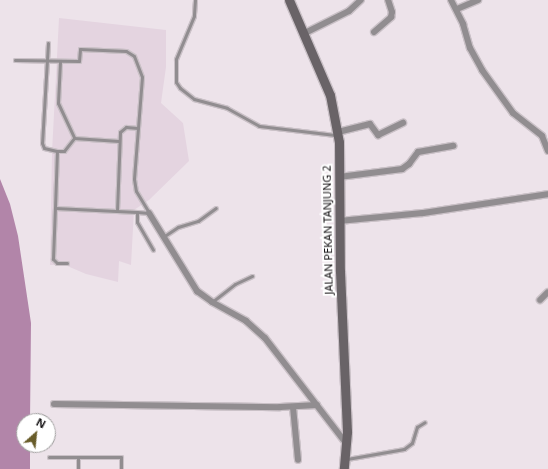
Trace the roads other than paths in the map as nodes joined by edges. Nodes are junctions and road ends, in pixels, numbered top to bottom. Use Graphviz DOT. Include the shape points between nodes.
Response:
graph roads {
  1 [pos="195,0"];
  2 [pos="289,0"];
  3 [pos="361,0"];
  4 [pos="388,0"];
  5 [pos="451,0"];
  6 [pos="478,0"];
  7 [pos="457,9"];
  8 [pos="374,32"];
  9 [pos="305,33"];
  10 [pos="48,44"];
  11 [pos="15,60"];
  12 [pos="47,62"];
  13 [pos="60,62"];
  14 [pos="403,123"];
  15 [pos="138,128"];
  16 [pos="338,134"];
  17 [pos="74,138"];
  18 [pos="119,141"];
  19 [pos="454,146"];
  20 [pos="57,150"];
  21 [pos="548,152"];
  22 [pos="339,177"];
  23 [pos="548,194"];
  24 [pos="55,208"];
  25 [pos="216,208"];
  26 [pos="117,211"];
  27 [pos="137,212"];
  28 [pos="149,213"];
  29 [pos="339,221"];
  30 [pos="163,237"];
  31 [pos="153,250"];
  32 [pos="67,264"];
  33 [pos="252,276"];
  34 [pos="548,292"];
  35 [pos="540,300"];
  36 [pos="212,302"];
  37 [pos="54,404"];
  38 [pos="317,405"];
  39 [pos="293,407"];
  40 [pos="424,422"];
  41 [pos="347,444"];
  42 [pos="49,457"];
  43 [pos="78,457"];
  44 [pos="345,459"];
  45 [pos="298,460"];
  46 [pos="78,469"];
  47 [pos="121,469"];
  48 [pos="344,469"];
  1 -- 16 [label="lane" via="194,16 176,59 176,82 187,95 227,108 259,126"];
  2 -- 9 [label="street, JALAN PEKAN TANJUNG 2"];
  3 -- 9 [label="street" via="349,11"];
  4 -- 8 [label="street" via="391,17"];
  5 -- 7 [label="street"];
  6 -- 7 [label="street"];
  7 -- 21 [label="street" via="470,48 482,70 513,113 542,136"];
  9 -- 16 [label="street, JALAN PEKAN TANJUNG 2" via="330,95"];
  10 -- 12 [label="lane"];
  11 -- 12 [label="lane"];
  12 -- 13 [label="lane"];
  12 -- 20 [label="lane" via="42,142 44,148"];
  13 -- 15 [label="lane" via="79,61 80,49 132,54 142,77"];
  13 -- 17 [label="lane" via="58,103"];
  14 -- 16 [label="street" via="390,132 378,135 370,124"];
  15 -- 18 [label="lane" via="124,128 120,132"];
  15 -- 28 [label="lane" via="135,185"];
  16 -- 22 [label="street, JALAN PEKAN TANJUNG 2"];
  17 -- 18 [label="lane"];
  17 -- 20 [label="lane" via="64,151"];
  18 -- 26 [label="lane"];
  19 -- 22 [label="street" via="418,152 402,169"];
  20 -- 24 [label="lane"];
  22 -- 29 [label="street, JALAN PEKAN TANJUNG 2"];
  23 -- 29 [label="street" via="423,213"];
  24 -- 26 [label="lane"];
  24 -- 32 [label="lane" via="53,259 57,263"];
  25 -- 30 [label="lane" via="198,221 178,227"];
  26 -- 27 [label="lane"];
  27 -- 28 [label="lane"];
  27 -- 31 [label="lane" via="138,226"];
  28 -- 30 [label="street"];
  29 -- 41 [label="street, JALAN PEKAN TANJUNG 2"];
  30 -- 36 [label="street" via="197,291"];
  33 -- 36 [label="lane" via="235,284"];
  34 -- 35 [label="street"];
  36 -- 38 [label="street" via="252,325 274,348"];
  37 -- 39 [label="street"];
  38 -- 39 [label="street"];
  38 -- 41 [label="street"];
  39 -- 45 [label="street"];
  40 -- 44 [label="lane" via="417,427 412,443 404,449"];
  41 -- 44 [label="street, JALAN PEKAN TANJUNG 2"];
  42 -- 43 [label="lane"];
  43 -- 46 [label="lane"];
  43 -- 47 [label="lane" via="121,457"];
  44 -- 48 [label="street, JALAN PEKAN TANJUNG 2"];
}
